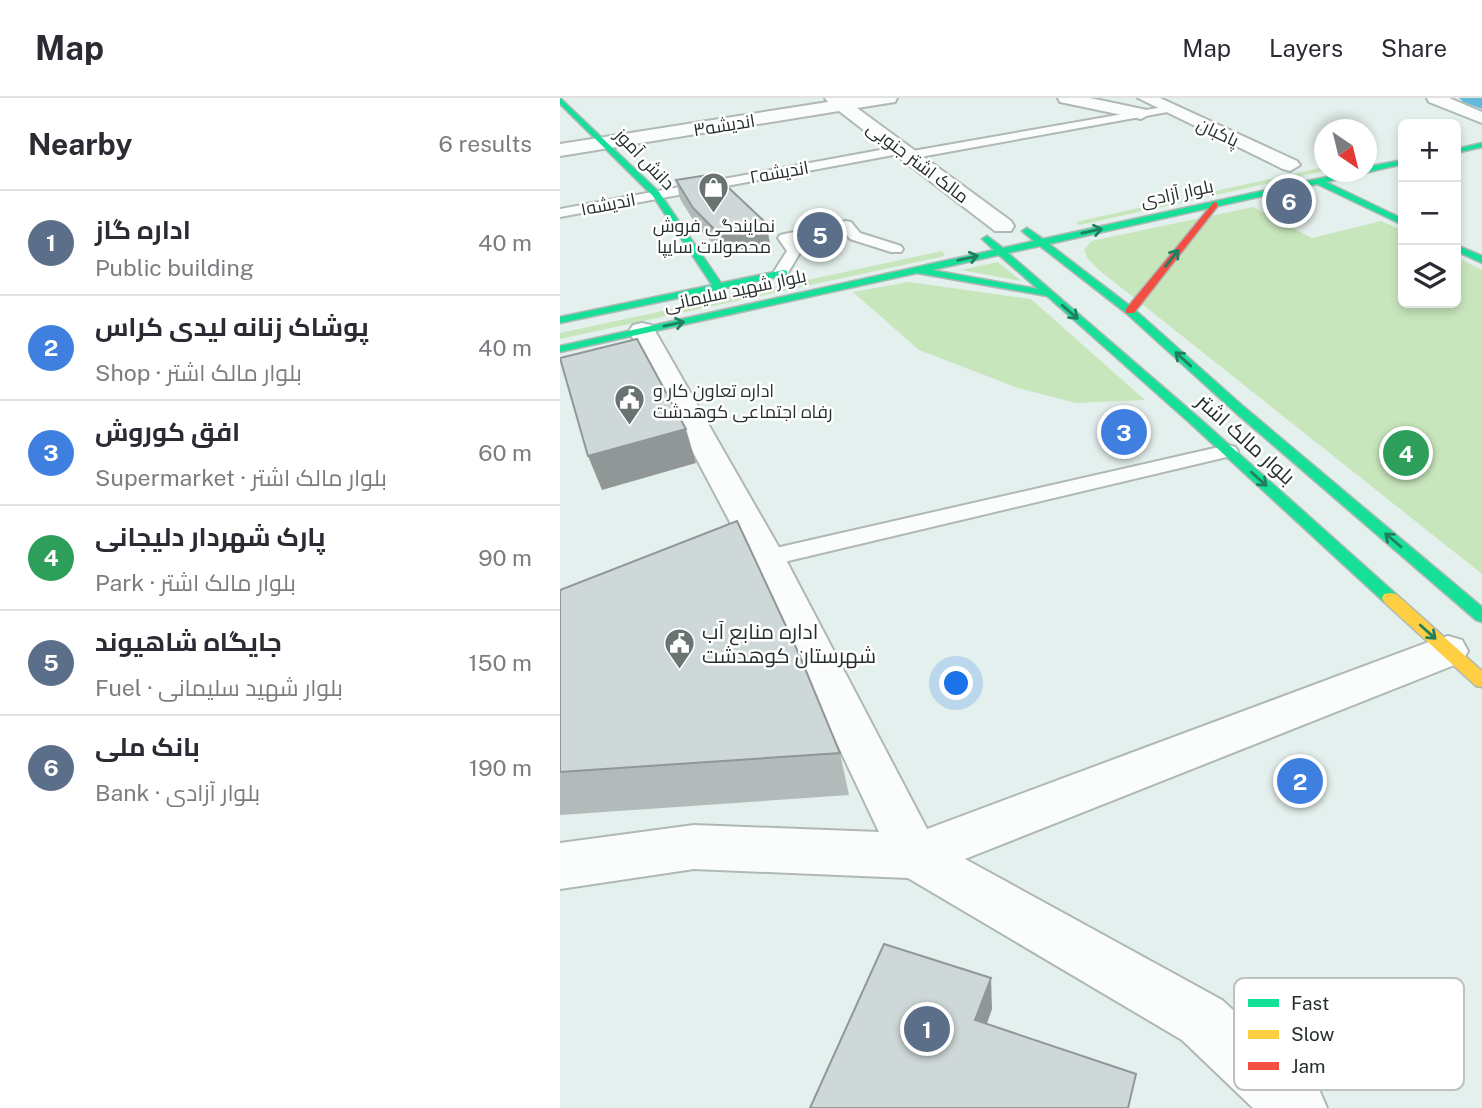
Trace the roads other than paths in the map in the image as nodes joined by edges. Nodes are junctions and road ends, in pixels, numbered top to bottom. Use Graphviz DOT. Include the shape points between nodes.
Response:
graph roads {
  1 [pos="889,98"];
  2 [pos="1066,98"];
  3 [pos="1435,98"];
  4 [pos="560,100"];
  5 [pos="838,102"];
  6 [pos="1143,106"];
  7 [pos="1478,123"];
  8 [pos="604,144"];
  9 [pos="1482,145"];
  10 [pos="1461,149"];
  11 [pos="560,150"];
  12 [pos="906,153"];
  13 [pos="1398,163"];
  14 [pos="1296,164"];
  15 [pos="1377,168"];
  16 [pos="1263,171"];
  17 [pos="1314,182"];
  18 [pos="1319,182"];
  19 [pos="656,194"];
  20 [pos="1214,205"];
  21 [pos="560,213"];
  22 [pos="1045,218"];
  23 [pos="1398,220"];
  24 [pos="1011,225"];
  25 [pos="1040,241"];
  26 [pos="902,248"];
  27 [pos="1001,250"];
  28 [pos="1461,250"];
  29 [pos="858,257"];
  30 [pos="1482,260"];
  31 [pos="807,268"];
  32 [pos="917,270"];
  33 [pos="781,273"];
  34 [pos="718,286"];
  35 [pos="1050,294"];
  36 [pos="1130,311"];
  37 [pos="560,320"];
  38 [pos="642,331"];
  39 [pos="560,349"];
  40 [pos="1240,410"];
  41 [pos="1195,421"];
  42 [pos="1228,451"];
  43 [pos="767,558"];
  44 [pos="1482,616"];
  45 [pos="1448,650"];
  46 [pos="1482,681"];
  47 [pos="915,856"];
  48 [pos="560,866"];
  49 [pos="1234,1050"];
  50 [pos="1278,1090"];
  51 [pos="1297,1108"];
  1 -- 5 [label="street, اندیشه۳"];
  2 -- 6 [label="street, پاکبان"];
  3 -- 7 [label="street"];
  4 -- 8 [label="main road, دانش آموز"];
  5 -- 8 [label="street, اندیشه۳"];
  5 -- 12 [label="street, مالک اشتر جنوبی"];
  6 -- 12 [label="lane, اندیشه۲"];
  6 -- 14 [label="street, پاکبان" via="1168,109"];
  8 -- 11 [label="street, اندیشه۳"];
  8 -- 19 [label="main road, دانش آموز"];
  9 -- 10 [label="main road"];
  12 -- 19 [label="lane, اندیشه۲"];
  12 -- 24 [label="street, مالک اشتر جنوبی"];
  13 -- 15 [label="main road"];
  14 -- 16 [label="main road"];
  17 -- 20 [label="main road, بلوار آزادی"];
  18 -- 23 [label="main road"];
  19 -- 21 [label="lane, اندیشه۱"];
  19 -- 34 [label="main road, دانش آموز"];
  25 -- 20 [label="main road, بلوار آزادی, one-way"];
  36 -- 20 [label="main road, one-way"];
  22 -- 24 [label="main road"];
  24 -- 25 [label="main road, بلوار مالک اشتر"];
  24 -- 27 [label="main road, بلوار مالک اشتر" via="972,233"];
  25 -- 27 [label="main road, بلوار آزادی"];
  25 -- 36 [label="main road, بلوار مالک اشتر"];
  26 -- 29 [label="main road"];
  26 -- 33 [label="lane" via="855,236 846,225 785,238 794,251"];
  32 -- 27 [label="main road, بلوار شهید سلیمانی, one-way"];
  27 -- 35 [label="main road, بلوار مالک اشتر"];
  28 -- 30 [label="main road"];
  31 -- 33 [label="main road, بلوار شهید سلیمانی"];
  32 -- 35 [label="main road"];
  38 -- 32 [label="main road, بلوار شهید سلیمانی, one-way"];
  33 -- 34 [label="main road, بلوار شهید سلیمانی"];
  34 -- 37 [label="main road, بلوار شهید سلیمانی"];
  35 -- 41 [label="main road, بلوار مالک اشتر, one-way"];
  40 -- 36 [label="main road, بلوار مالک اشتر, one-way"];
  38 -- 39 [label="main road, بلوار شهید سلیمانی"];
  38 -- 43 [label="street"];
  40 -- 41 [label="main road"];
  44 -- 40 [label="main road, بلوار مالک اشتر, one-way"];
  41 -- 42 [label="main road, بلوار مالک اشتر"];
  42 -- 43 [label="lane"];
  42 -- 45 [label="main road, بلوار مالک اشتر, one-way"];
  43 -- 47 [label="street"];
  45 -- 46 [label="main road, بلوار مالک اشتر"];
  45 -- 47 [label="street"];
  47 -- 48 [label="street" via="694,847"];
  47 -- 49 [label="street" via="1202,1020"];
  50 -- 51 [label="street"];
}
